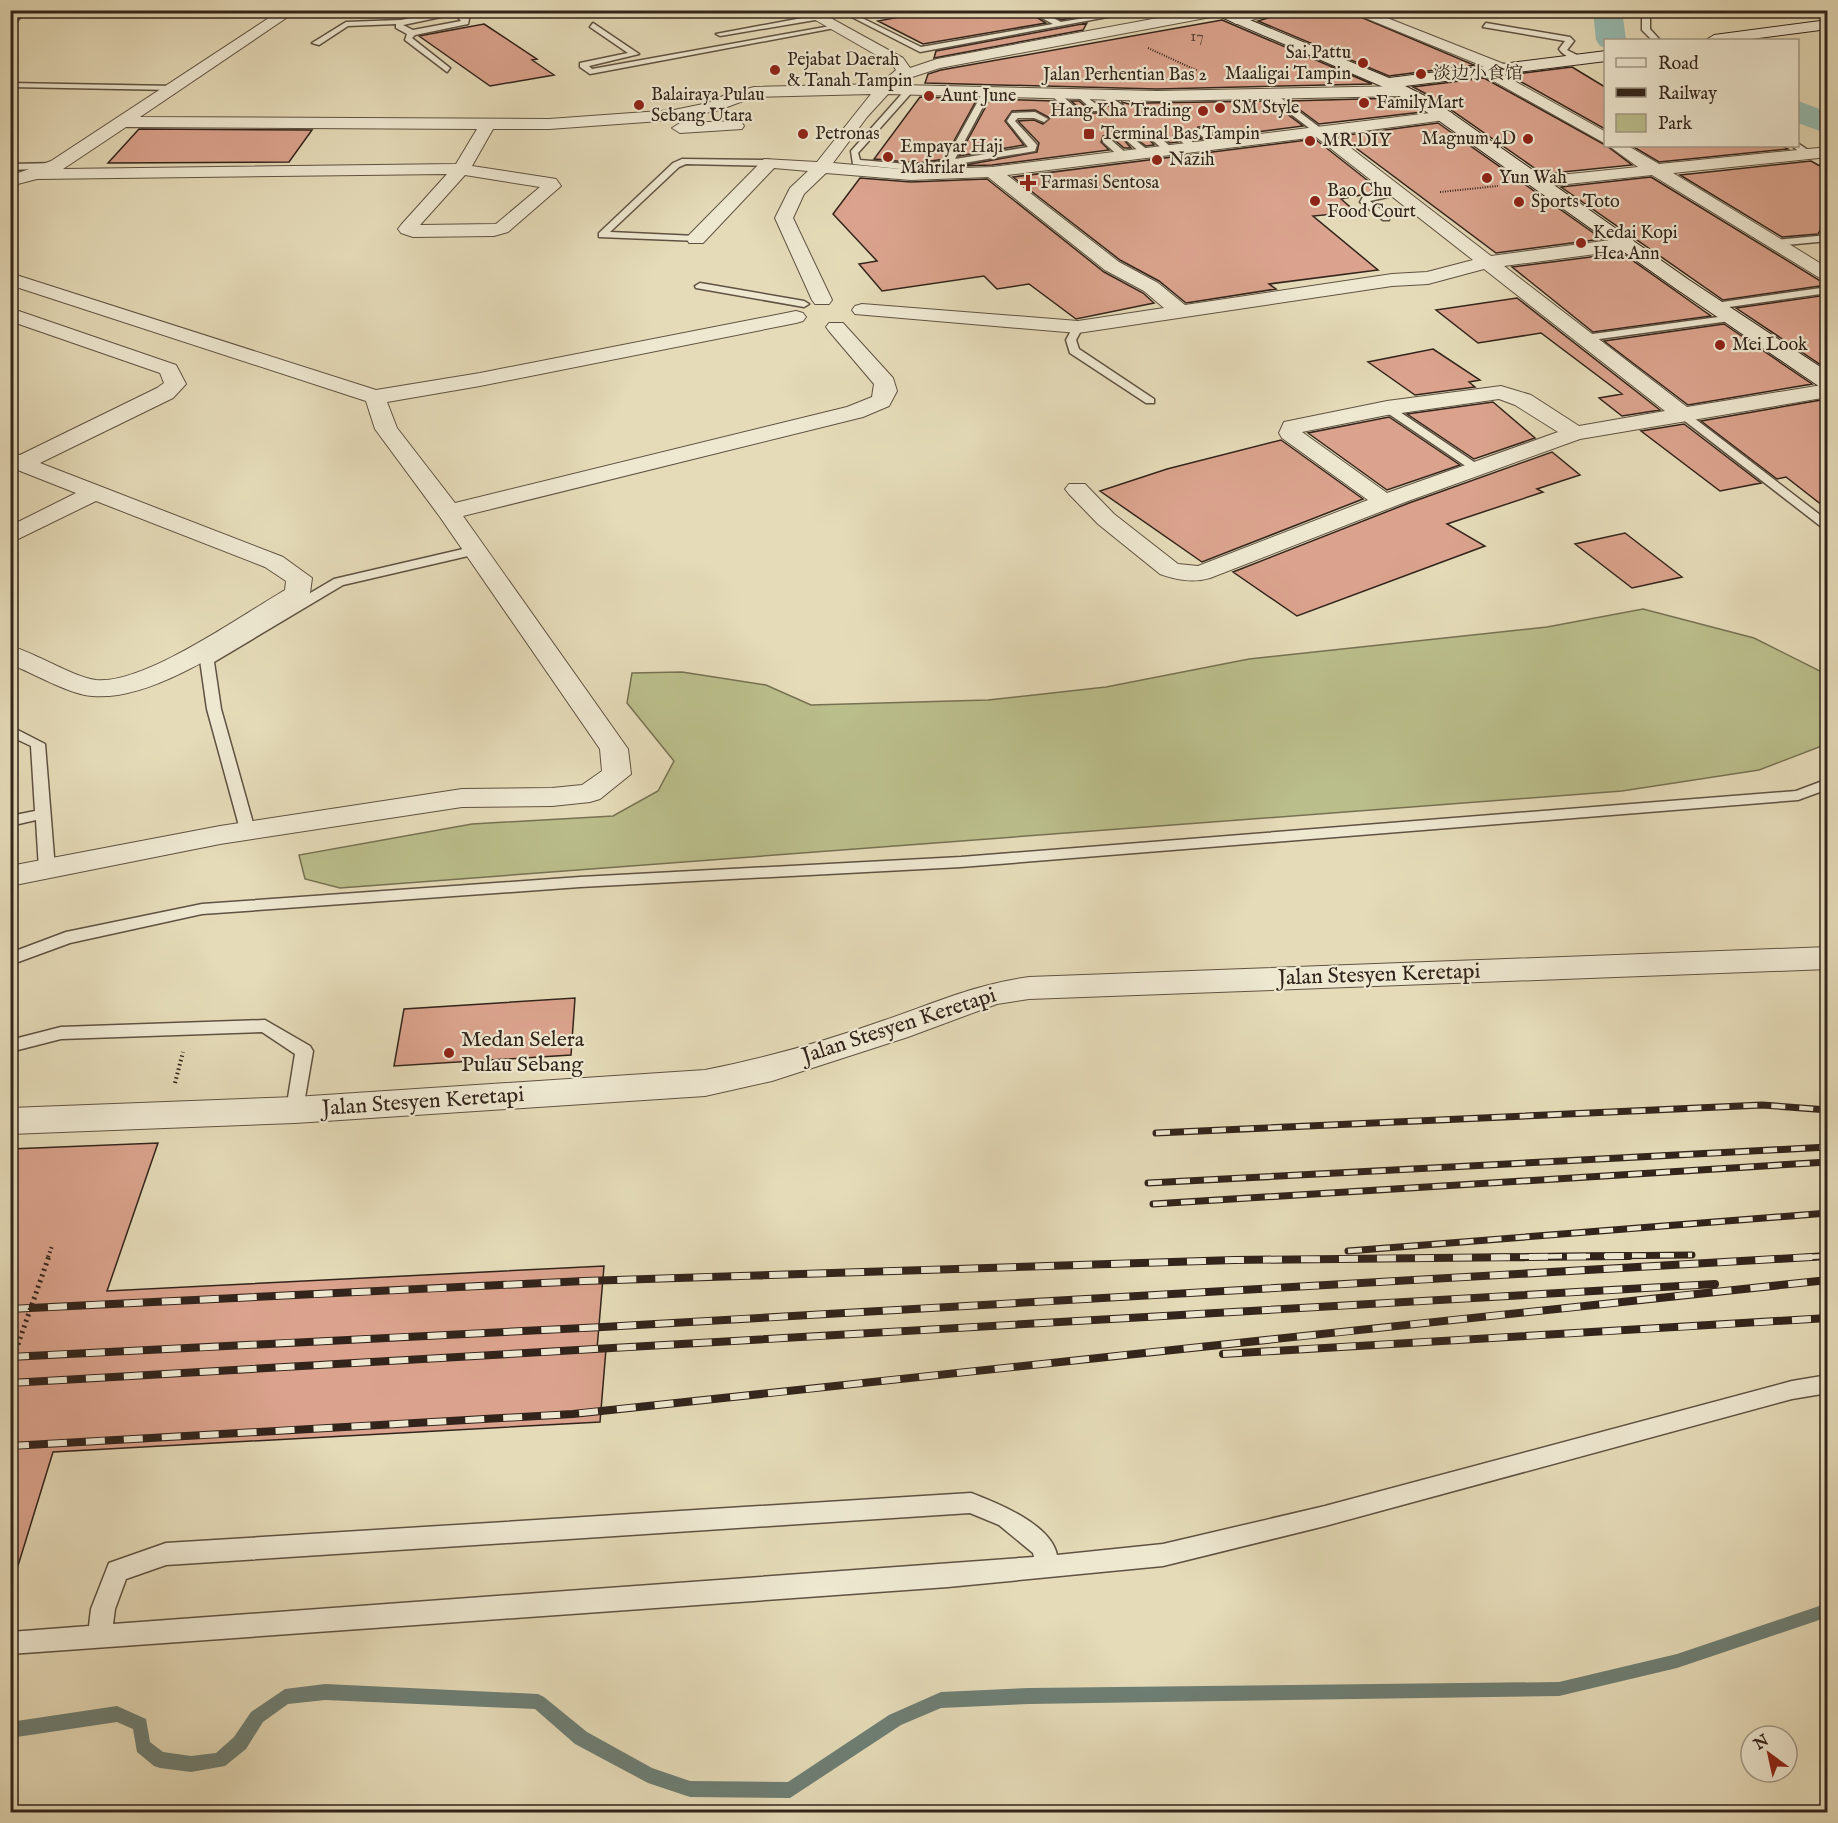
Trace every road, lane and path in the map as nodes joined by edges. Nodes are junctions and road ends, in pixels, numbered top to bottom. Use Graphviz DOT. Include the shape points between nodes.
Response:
graph roads {
  1 [pos="22,10"];
  2 [pos="291,10"];
  3 [pos="841,10"];
  4 [pos="884,10"];
  5 [pos="1030,10"];
  6 [pos="1284,10"];
  7 [pos="1353,10"];
  8 [pos="1652,10"];
  9 [pos="455,11"];
  10 [pos="1214,11"];
  11 [pos="1121,12"];
  12 [pos="811,14"];
  13 [pos="852,16"];
  14 [pos="1236,20"];
  15 [pos="401,22"];
  16 [pos="1827,24"];
  17 [pos="593,25"];
  18 [pos="1061,25"];
  19 [pos="1150,25"];
  20 [pos="1486,25"];
  21 [pos="836,27"];
  22 [pos="10,28"];
  23 [pos="1112,32"];
  24 [pos="412,33"];
  25 [pos="720,34"];
  26 [pos="1655,39"];
  27 [pos="1721,39"];
  28 [pos="316,43"];
  29 [pos="1594,58"];
  30 [pos="899,68"];
  31 [pos="447,69"];
  32 [pos="1504,69"];
  33 [pos="1198,70"];
  34 [pos="1486,71"];
  35 [pos="10,85"];
  36 [pos="174,88"];
  37 [pos="1393,88"];
  38 [pos="884,89"];
  39 [pos="910,90"];
  40 [pos="987,92"];
  41 [pos="1270,94"];
  42 [pos="1056,95"];
  43 [pos="700,111"];
  44 [pos="1074,111"];
  45 [pos="1446,116"];
  46 [pos="1044,119"];
  47 [pos="1408,121"];
  48 [pos="122,123"];
  49 [pos="488,124"];
  50 [pos="736,126"];
  51 [pos="693,128"];
  52 [pos="1201,131"];
  53 [pos="1320,132"];
  54 [pos="574,133"];
  55 [pos="1178,134"];
  56 [pos="1153,136"];
  57 [pos="1130,138"];
  58 [pos="1604,138"];
  59 [pos="1106,141"];
  60 [pos="1216,144"];
  61 [pos="1193,147"];
  62 [pos="1619,147"];
  63 [pos="1169,150"];
  64 [pos="1802,150"];
  65 [pos="1146,153"];
  66 [pos="1124,156"];
  67 [pos="1827,160"];
  68 [pos="770,163"];
  69 [pos="57,165"];
  70 [pos="10,167"];
  71 [pos="821,168"];
  72 [pos="461,169"];
  73 [pos="947,169"];
  74 [pos="1658,169"];
  75 [pos="992,172"];
  76 [pos="37,174"];
  77 [pos="10,181"];
  78 [pos="1540,182"];
  79 [pos="1400,194"];
  80 [pos="1386,218"];
  81 [pos="1827,238"];
  82 [pos="696,239"];
  83 [pos="1775,243"];
  84 [pos="1626,244"];
  85 [pos="1488,262"];
  86 [pos="1827,277"];
  87 [pos="10,279"];
  88 [pos="700,286"];
  89 [pos="1827,290"];
  90 [pos="1715,306"];
  91 [pos="807,307"];
  92 [pos="862,310"];
  93 [pos="1182,313"];
  94 [pos="10,314"];
  95 [pos="1733,318"];
  96 [pos="836,327"];
  97 [pos="1078,327"];
  98 [pos="1585,338"];
  99 [pos="1827,382"];
  100 [pos="1827,390"];
  101 [pos="375,397"];
  102 [pos="1150,401"];
  103 [pos="1387,408"];
  104 [pos="1682,413"];
  105 [pos="1575,433"];
  106 [pos="16,461"];
  107 [pos="1477,468"];
  108 [pos="1077,489"];
  109 [pos="95,492"];
  110 [pos="1385,502"];
  111 [pos="449,512"];
  112 [pos="1827,528"];
  113 [pos="10,536"];
  114 [pos="476,550"];
  115 [pos="10,654"];
  116 [pos="10,730"];
  117 [pos="1827,783"];
  118 [pos="43,814"];
  119 [pos="10,820"];
  120 [pos="247,830"];
  121 [pos="47,868"];
  122 [pos="10,876"];
  123 [pos="1827,958"];
  124 [pos="10,959"];
  125 [pos="10,1046"];
  126 [pos="295,1110"];
  127 [pos="10,1121"];
  128 [pos="52,1246"];
  129 [pos="10,1367"];
  130 [pos="1827,1384"];
  131 [pos="1047,1566"];
  132 [pos="100,1635"];
  133 [pos="10,1643"];
  1 -- 22 [label="lane"];
  2 -- 36 [label="street"];
  3 -- 13 [label="lane"];
  4 -- 13 [label="lane"];
  5 -- 18 [label="lane"];
  6 -- 14 [label="street"];
  7 -- 32 [label="street"];
  8 -- 26 [label="lane" via="1646,18 1646,30"];
  9 -- 15 [label="lane"];
  9 -- 24 [label="lane" via="465,22"];
  10 -- 14 [label="street"];
  10 -- 19 [label="street"];
  11 -- 18 [label="lane"];
  11 -- 19 [label="lane"];
  12 -- 21 [label="street"];
  12 -- 25 [label="lane"];
  13 -- 18 [label="lane" via="920,50"];
  14 -- 37 [label="street"];
  15 -- 24 [label="lane" via="399,26"];
  15 -- 28 [label="lane" via="346,24"];
  16 -- 27 [label="street"];
  17 -- 21 [label="lane" via="635,54 583,65 590,72"];
  19 -- 23 [label="street"];
  20 -- 29 [label="lane" via="1562,37 1570,41 1564,51"];
  21 -- 30 [label="street"];
  23 -- 30 [label="street" via="926,67"];
  23 -- 33 [label="path"];
  24 -- 31 [label="lane" via="408,38"];
  29 -- 32 [label="street"];
  30 -- 38 [label="street"];
  32 -- 34 [label="street"];
  34 -- 37 [label="street"];
  34 -- 58 [label="street"];
  35 -- 36 [label="lane"];
  36 -- 48 [label="street"];
  37 -- 41 [label="street, Jalan Perhentian Bas 2"];
  37 -- 45 [label="street"];
  37 -- 47 [label="street" via="1418,113"];
  38 -- 39 [label="street, Jalan Perhentian Bas 2"];
  38 -- 43 [label="street, Jalan Perhentian Bas 2" via="754,92"];
  38 -- 71 [label="street"];
  39 -- 40 [label="street, Jalan Perhentian Bas 2"];
  39 -- 73 [label="lane" via="854,153 856,162"];
  40 -- 42 [label="street, Jalan Perhentian Bas 2"];
  40 -- 73 [label="lane"];
  41 -- 42 [label="street, Jalan Perhentian Bas 2" via="1129,102"];
  41 -- 53 [label="lane"];
  42 -- 44 [label="lane"];
  43 -- 49 [label="street, Jalan Perhentian Bas 2" via="549,124"];
  43 -- 51 [label="street"];
  45 -- 47 [label="street"];
  45 -- 78 [label="street"];
  46 -- 73 [label="lane" via="1025,114 1015,115 1011,121 1033,145 1032,149"];
  47 -- 53 [label="street"];
  48 -- 49 [label="street, Jalan Perhentian Bas 2"];
  48 -- 69 [label="street"];
  49 -- 72 [label="street"];
  50 -- 51 [label="street"];
  51 -- 54 [label="street"];
  52 -- 60 [label="lane"];
  53 -- 60 [label="street"];
  53 -- 79 [label="street"];
  55 -- 61 [label="lane"];
  56 -- 63 [label="lane"];
  57 -- 65 [label="lane"];
  59 -- 66 [label="lane"];
  60 -- 61 [label="street"];
  61 -- 63 [label="street"];
  62 -- 74 [label="street"];
  63 -- 65 [label="street"];
  64 -- 67 [label="street"];
  64 -- 74 [label="street"];
  65 -- 66 [label="street"];
  66 -- 75 [label="street"];
  68 -- 71 [label="street"];
  68 -- 82 [label="street"];
  68 -- 82 [label="lane" via="686,161 676,165 602,236"];
  69 -- 70 [label="lane"];
  69 -- 76 [label="street"];
  71 -- 73 [label="street" via="911,175"];
  71 -- 91 [label="street" via="796,192 784,218"];
  72 -- 72 [label="street" via="406,229 494,231 552,186 543,180"];
  72 -- 76 [label="street"];
  73 -- 75 [label="street"];
  74 -- 78 [label="street"];
  74 -- 83 [label="street"];
  75 -- 93 [label="street" via="1112,267 1150,287"];
  76 -- 77 [label="street"];
  78 -- 79 [label="path"];
  78 -- 84 [label="street"];
  79 -- 80 [label="lane" via="1366,199"];
  79 -- 85 [label="street"];
  81 -- 83 [label="lane"];
  83 -- 86 [label="street"];
  84 -- 85 [label="street"];
  84 -- 90 [label="street"];
  85 -- 93 [label="street" via="1428,278"];
  85 -- 98 [label="street"];
  87 -- 101 [label="street"];
  88 -- 91 [label="lane"];
  89 -- 90 [label="lane"];
  90 -- 95 [label="street"];
  91 -- 92 [label="street" via="843,300"];
  91 -- 96 [label="street" via="806,324"];
  91 -- 101 [label="street" via="702,333"];
  92 -- 96 [label="street" via="855,322"];
  92 -- 97 [label="street"];
  93 -- 97 [label="street"];
  94 -- 106 [label="street" via="169,369 175,384 165,393"];
  95 -- 98 [label="lane"];
  95 -- 99 [label="street"];
  96 -- 111 [label="street" via="885,383 881,401 855,412"];
  97 -- 102 [label="lane" via="1071,340 1074,351"];
  98 -- 104 [label="street"];
  100 -- 104 [label="street"];
  101 -- 111 [label="street" via="386,429"];
  103 -- 105 [label="street" via="1501,392 1523,400"];
  103 -- 107 [label="lane"];
  103 -- 110 [label="street" via="1292,427 1290,433"];
  104 -- 105 [label="street"];
  104 -- 112 [label="lane"];
  105 -- 107 [label="street"];
  106 -- 109 [label="street"];
  107 -- 110 [label="street"];
  108 -- 110 [label="street" via="1106,519 1169,569 1180,573 1201,573"];
  109 -- 113 [label="street"];
  109 -- 115 [label="street" via="274,562 298,578 297,593 163,673 122,687 91,688"];
  111 -- 114 [label="street"];
  114 -- 120 [label="lane" via="339,582 207,660 214,709"];
  114 -- 120 [label="street" via="614,750 617,774 590,793 462,798"];
  116 -- 118 [label="lane" via="38,744"];
  117 -- 124 [label="lane" via="1798,795 961,862 580,882 202,909 66,938"];
  118 -- 119 [label="lane"];
  118 -- 121 [label="lane"];
  120 -- 121 [label="street"];
  121 -- 122 [label="street"];
  123 -- 126 [label="street, Jalan Stesyen Keretapi" via="1029,988 992,993 896,1029 771,1068 705,1083"];
  125 -- 126 [label="lane" via="61,1033 265,1026 304,1051"];
  126 -- 127 [label="street, Jalan Stesyen Keretapi"];
  128 -- 129 [label="path, bridge"];
  130 -- 131 [label="lane" via="1163,1555"];
  131 -- 132 [label="lane" via="924,1578"];
  131 -- 132 [label="lane" via="1044,1548 1007,1518 971,1503 166,1554 117,1571 103,1609"];
  132 -- 133 [label="lane"];
}
